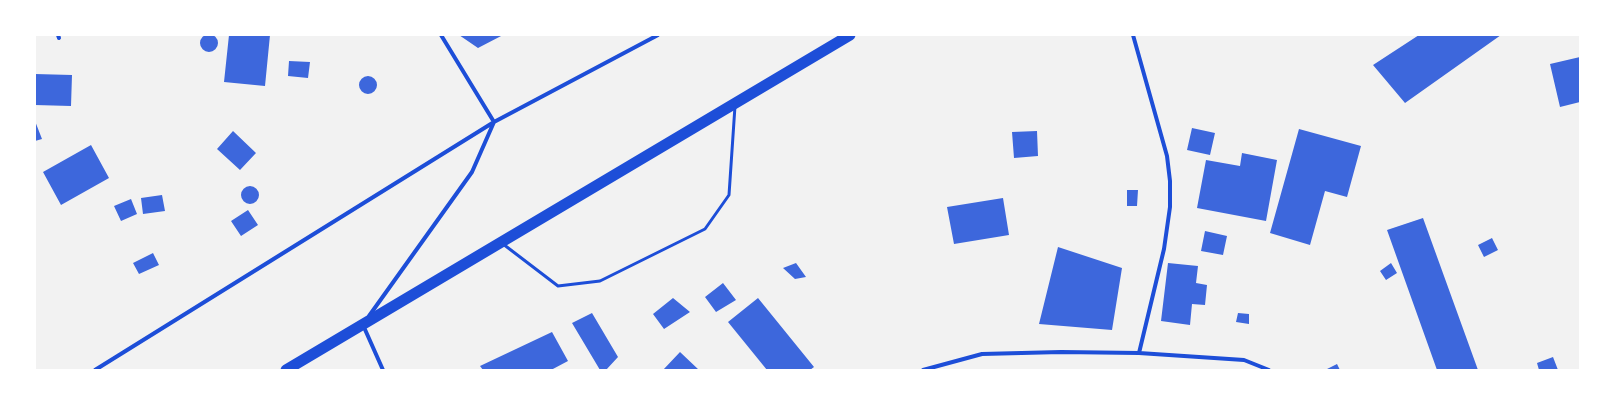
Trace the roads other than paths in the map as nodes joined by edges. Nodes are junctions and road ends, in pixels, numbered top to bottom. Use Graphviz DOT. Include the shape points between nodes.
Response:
graph roads {
  1 [pos="441,35"];
  2 [pos="658,35"];
  3 [pos="850,35"];
  4 [pos="1133,35"];
  5 [pos="736,103"];
  6 [pos="494,122"];
  7 [pos="501,243"];
  8 [pos="363,326"];
  9 [pos="1139,353"];
  10 [pos="95,370"];
  11 [pos="286,370"];
  12 [pos="383,370"];
  13 [pos="923,370"];
  14 [pos="1269,370"];
  1 -- 6 [label="street"];
  2 -- 6 [label="street"];
  3 -- 5 [label="highway"];
  4 -- 9 [label="street" via="1167,156 1170,181 1170,207 1164,250"];
  5 -- 7 [label="highway"];
  5 -- 7 [label="lane" via="729,195 705,229 600,281 558,286"];
  6 -- 8 [label="street" via="472,172"];
  6 -- 10 [label="street"];
  7 -- 8 [label="highway"];
  8 -- 11 [label="highway"];
  8 -- 12 [label="street"];
  9 -- 13 [label="street" via="982,354"];
  9 -- 14 [label="street" via="1244,360"];
}
